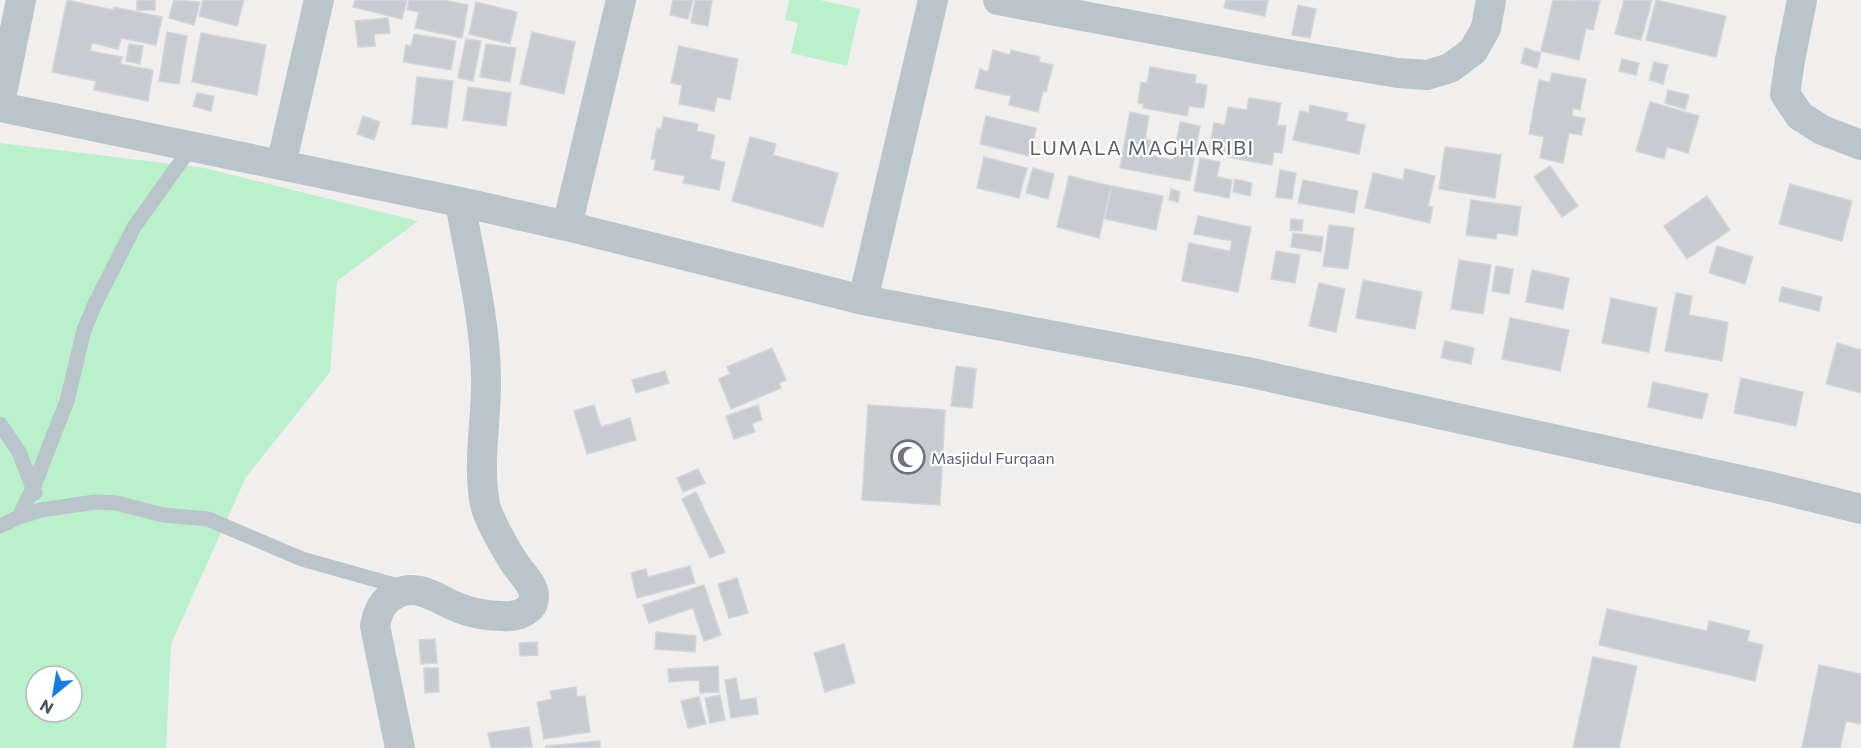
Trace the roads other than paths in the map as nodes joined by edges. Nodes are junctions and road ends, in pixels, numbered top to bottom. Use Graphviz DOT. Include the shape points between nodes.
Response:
graph roads {
  1 [pos="21,0"];
  2 [pos="319,0"];
  3 [pos="621,0"];
  4 [pos="933,0"];
  5 [pos="999,0"];
  6 [pos="1491,0"];
  7 [pos="1802,0"];
  8 [pos="0,105"];
  9 [pos="1861,145"];
  10 [pos="192,146"];
  11 [pos="281,165"];
  12 [pos="460,202"];
  13 [pos="567,226"];
  14 [pos="863,300"];
  15 [pos="0,424"];
  16 [pos="33,488"];
  17 [pos="1861,509"];
  18 [pos="41,510"];
  19 [pos="19,517"];
  20 [pos="0,526"];
  21 [pos="406,588"];
  22 [pos="400,748"];
  1 -- 8 [label="street"];
  2 -- 11 [label="street"];
  3 -- 13 [label="street"];
  4 -- 14 [label="street"];
  5 -- 6 [label="street" via="1286,54 1427,75 1450,68 1473,51 1486,28"];
  7 -- 9 [label="street" via="1785,94 1800,116 1822,130"];
  8 -- 10 [label="street"];
  10 -- 11 [label="street"];
  10 -- 16 [label="lane" via="134,227 95,304 84,330 67,401"];
  11 -- 12 [label="street"];
  12 -- 13 [label="street"];
  12 -- 21 [label="street" via="485,346 485,506 529,584 533,604 524,613 484,616"];
  13 -- 14 [label="street"];
  14 -- 17 [label="street" via="1247,372"];
  15 -- 16 [label="lane" via="19,452"];
  16 -- 18 [label="lane"];
  16 -- 19 [label="lane"];
  18 -- 19 [label="lane"];
  18 -- 21 [label="lane" via="116,502 163,515 208,519 302,559"];
  19 -- 20 [label="lane"];
  21 -- 22 [label="street" via="387,598 378,610 375,626"];
}
